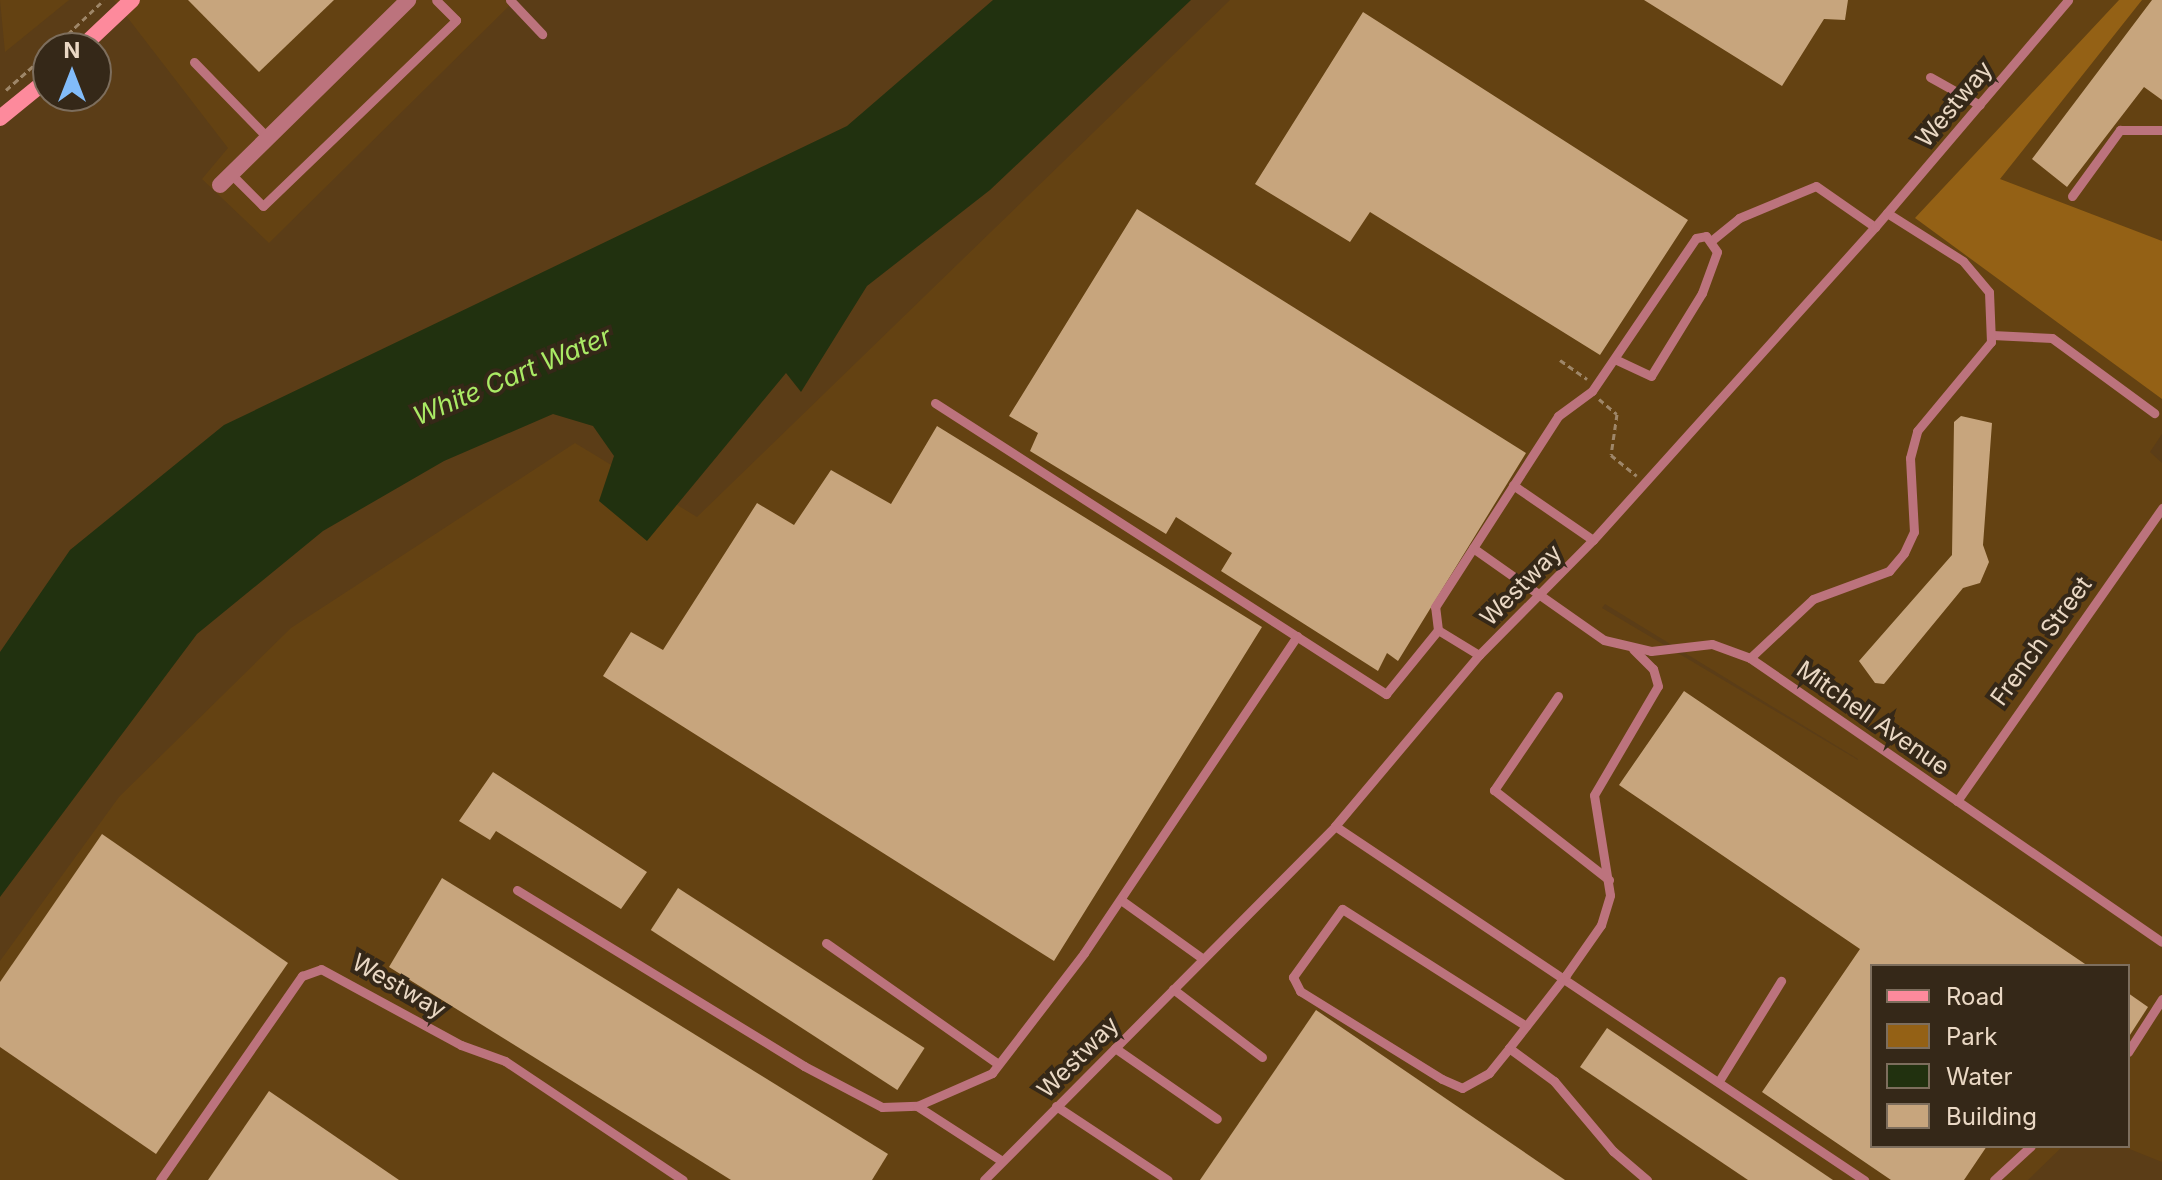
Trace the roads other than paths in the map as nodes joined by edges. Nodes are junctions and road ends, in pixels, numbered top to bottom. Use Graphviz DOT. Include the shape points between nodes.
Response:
graph roads {
  1 [pos="132,0"];
  2 [pos="408,0"];
  3 [pos="436,0"];
  4 [pos="510,0"];
  5 [pos="2068,0"];
  6 [pos="98,32"];
  7 [pos="542,34"];
  8 [pos="194,62"];
  9 [pos="1930,77"];
  10 [pos="32,92"];
  11 [pos="1980,105"];
  12 [pos="0,118"];
  13 [pos="2162,130"];
  14 [pos="268,138"];
  15 [pos="226,179"];
  16 [pos="2072,196"];
  17 [pos="1887,213"];
  18 [pos="1875,227"];
  19 [pos="1711,241"];
  20 [pos="1992,335"];
  21 [pos="1616,360"];
  22 [pos="935,403"];
  23 [pos="2154,413"];
  24 [pos="1513,485"];
  25 [pos="2162,508"];
  26 [pos="1593,540"];
  27 [pos="1473,548"];
  28 [pos="1540,594"];
  29 [pos="1438,630"];
  30 [pos="1297,636"];
  31 [pos="1633,649"];
  32 [pos="1479,655"];
  33 [pos="1750,658"];
  34 [pos="1558,696"];
  35 [pos="1957,801"];
  36 [pos="1335,826"];
  37 [pos="1609,880"];
  38 [pos="517,890"];
  39 [pos="1121,900"];
  40 [pos="2162,942"];
  41 [pos="826,943"];
  42 [pos="1203,959"];
  43 [pos="1566,975"];
  44 [pos="1781,981"];
  45 [pos="1173,989"];
  46 [pos="2162,999"];
  47 [pos="1526,1026"];
  48 [pos="1115,1048"];
  49 [pos="1509,1048"];
  50 [pos="2130,1049"];
  51 [pos="1262,1057"];
  52 [pos="998,1064"];
  53 [pos="1719,1081"];
  54 [pos="917,1106"];
  55 [pos="1056,1106"];
  56 [pos="1217,1119"];
  57 [pos="2029,1148"];
  58 [pos="1002,1161"];
  59 [pos="987,1177"];
  60 [pos="160,1180"];
  61 [pos="683,1180"];
  62 [pos="1000,1180"];
  63 [pos="1168,1180"];
  64 [pos="1647,1180"];
  65 [pos="1864,1180"];
  66 [pos="1994,1180"];
  1 -- 6 [label="street"];
  2 -- 14 [label="street"];
  3 -- 15 [label="lane" via="456,20 263,206"];
  4 -- 7 [label="lane"];
  5 -- 11 [label="lane, Westway"];
  8 -- 14 [label="lane"];
  9 -- 11 [label="lane"];
  10 -- 12 [label="street"];
  11 -- 17 [label="lane, Westway"];
  13 -- 16 [label="lane" via="2120,130"];
  14 -- 15 [label="street"];
  17 -- 18 [label="lane, Westway"];
  17 -- 20 [label="lane" via="1963,261 1989,292"];
  18 -- 19 [label="lane" via="1816,186 1739,218"];
  18 -- 26 [label="lane, Westway"];
  19 -- 21 [label="lane" via="1696,238"];
  19 -- 21 [label="lane" via="1717,252 1702,293 1651,376"];
  20 -- 23 [label="lane" via="2052,338"];
  20 -- 33 [label="lane" via="1975,368 1917,431 1910,458 1914,532 1904,553 1889,571 1813,599"];
  21 -- 24 [label="lane" via="1592,391 1558,416"];
  22 -- 30 [label="lane"];
  24 -- 26 [label="lane"];
  24 -- 27 [label="lane"];
  25 -- 35 [label="lane, French Street"];
  26 -- 28 [label="lane, Westway"];
  27 -- 28 [label="lane, Mitchell Avenue"];
  27 -- 29 [label="lane" via="1435,607"];
  28 -- 31 [label="lane, Mitchell Avenue" via="1604,640"];
  28 -- 32 [label="lane, Westway"];
  29 -- 30 [label="lane" via="1386,694"];
  29 -- 32 [label="lane"];
  30 -- 39 [label="lane"];
  31 -- 33 [label="lane, Mitchell Avenue" via="1712,644"];
  31 -- 37 [label="lane" via="1653,669 1658,686 1594,795"];
  32 -- 36 [label="lane, Westway"];
  33 -- 35 [label="lane, Mitchell Avenue"];
  34 -- 37 [label="lane" via="1494,790"];
  35 -- 40 [label="lane, Mitchell Avenue"];
  36 -- 42 [label="lane, Westway"];
  36 -- 43 [label="lane"];
  37 -- 43 [label="lane" via="1601,925"];
  38 -- 54 [label="lane" via="804,1066 882,1107"];
  39 -- 42 [label="lane"];
  39 -- 52 [label="lane"];
  41 -- 52 [label="lane"];
  42 -- 45 [label="lane, Westway"];
  43 -- 47 [label="lane"];
  43 -- 53 [label="lane"];
  44 -- 53 [label="lane"];
  45 -- 48 [label="lane, Westway"];
  45 -- 51 [label="lane"];
  46 -- 50 [label="lane"];
  47 -- 49 [label="lane"];
  47 -- 49 [label="lane" via="1342,909 1293,977 1300,991 1462,1088 1478,1082"];
  48 -- 55 [label="lane, Westway"];
  48 -- 56 [label="lane"];
  49 -- 64 [label="lane" via="1554,1081"];
  52 -- 54 [label="lane"];
  53 -- 65 [label="lane"];
  54 -- 58 [label="lane"];
  55 -- 58 [label="lane, Westway"];
  55 -- 63 [label="lane"];
  57 -- 66 [label="lane"];
  58 -- 59 [label="lane, Westway"];
  59 -- 62 [label="lane"];
  60 -- 61 [label="lane, Westway" via="302,976 321,969 461,1045 505,1061"];
}
